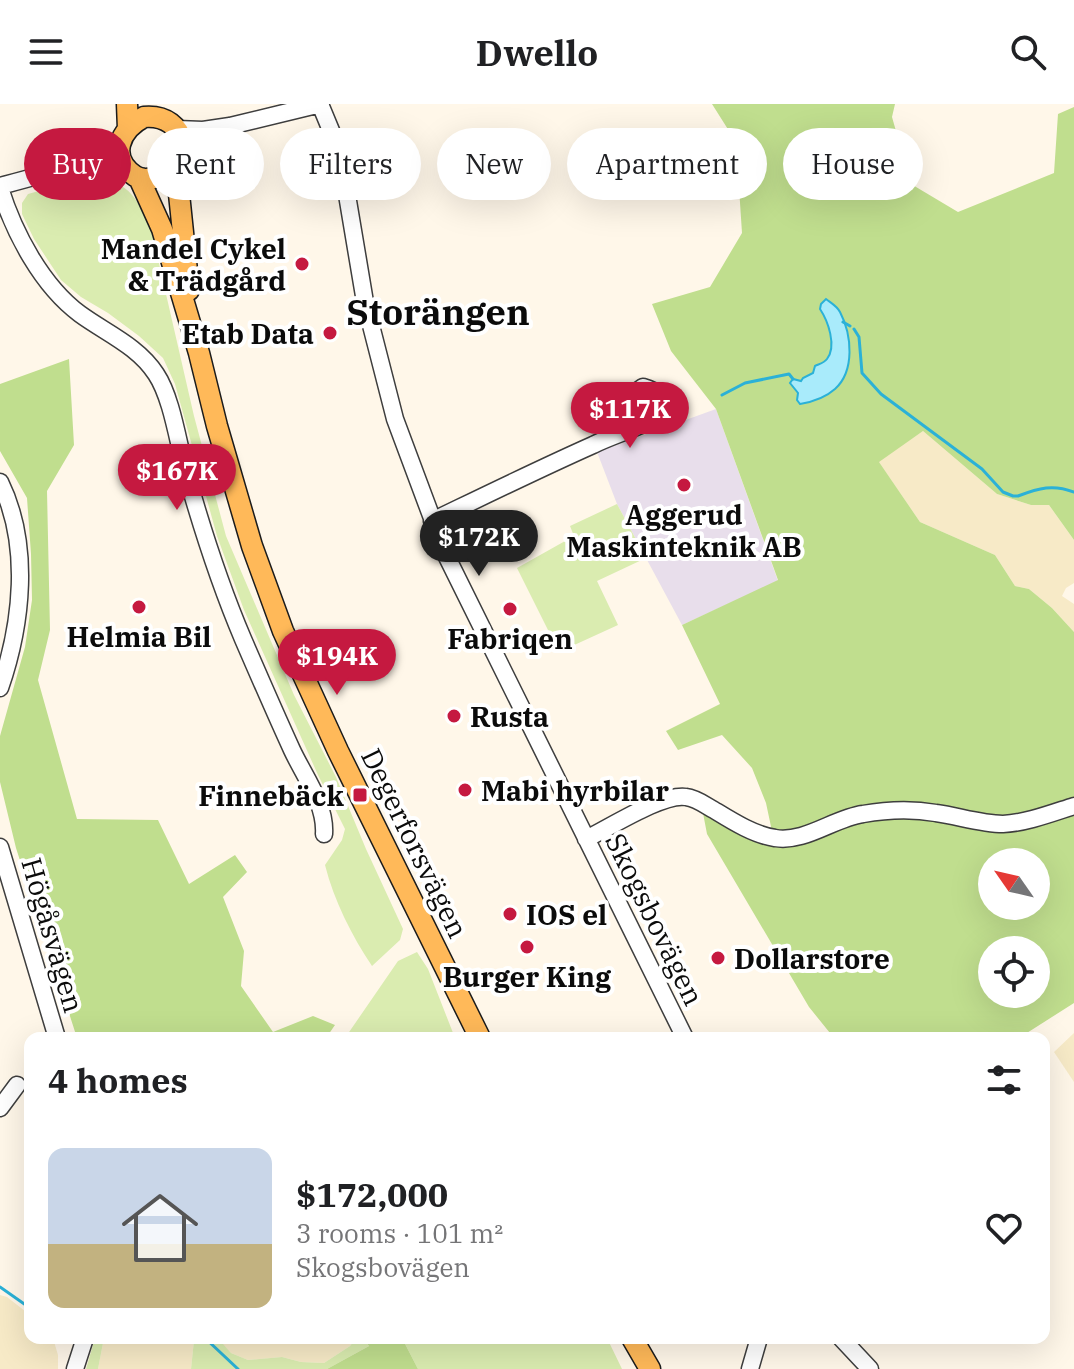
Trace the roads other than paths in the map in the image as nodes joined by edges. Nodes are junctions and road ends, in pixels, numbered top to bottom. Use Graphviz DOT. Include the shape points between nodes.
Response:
graph roads {
  1 [pos="127,104"];
  2 [pos="321,104"];
  3 [pos="167,118"];
  4 [pos="236,124"];
  5 [pos="125,128"];
  6 [pos="228,128"];
  7 [pos="131,129"];
  8 [pos="132,173"];
  9 [pos="147,178"];
  10 [pos="24,180"];
  11 [pos="0,187"];
  12 [pos="181,200"];
  13 [pos="199,353"];
  14 [pos="619,433"];
  15 [pos="0,482"];
  16 [pos="6,518"];
  17 [pos="432,521"];
  18 [pos="0,688"];
  19 [pos="1074,806"];
  20 [pos="324,834"];
  21 [pos="586,839"];
  22 [pos="0,847"];
  23 [pos="55,1032"];
  24 [pos="477,1032"];
  25 [pos="682,1032"];
  26 [pos="17,1085"];
  27 [pos="0,1108"];
  28 [pos="83,1344"];
  29 [pos="626,1344"];
  30 [pos="635,1344"];
  31 [pos="757,1344"];
  32 [pos="847,1344"];
  33 [pos="75,1369"];
  34 [pos="641,1369"];
  35 [pos="650,1369"];
  36 [pos="750,1369"];
  37 [pos="870,1369"];
  1 -- 5 [label="main road"];
  2 -- 4 [label="street"];
  2 -- 17 [label="street, Skogsbovägen" via="342,165 372,333 396,422"];
  3 -- 4 [label="street" via="203,130"];
  3 -- 7 [label="main road" via="144,117"];
  4 -- 6 [label="street"];
  8 -- 9 [label="main road"];
  8 -- 13 [label="main road, Degerforsvägen" via="162,229"];
  10 -- 11 [label="street"];
  11 -- 20 [label="street" via="19,235 66,302 132,348 157,376 220,579 319,805"];
  12 -- 13 [label="main road, Degerforsvägen"];
  13 -- 24 [label="main road, Degerforsvägen" via="248,533 283,631"];
  14 -- 17 [label="street"];
  15 -- 16 [label="street"];
  16 -- 18 [label="street" via="19,546 18,614"];
  17 -- 21 [label="street, Skogsbovägen"];
  19 -- 21 [label="street" via="1003,824 934,812 863,814 803,835 774,838 685,796 659,802"];
  21 -- 25 [label="street, Skogsbovägen"];
  22 -- 23 [label="street, Högåsvägen"];
  26 -- 27 [label="street"];
  28 -- 33 [label="street"];
  29 -- 34 [label="main road"];
  30 -- 35 [label="main road"];
  31 -- 36 [label="street"];
  32 -- 37 [label="street"];
}
